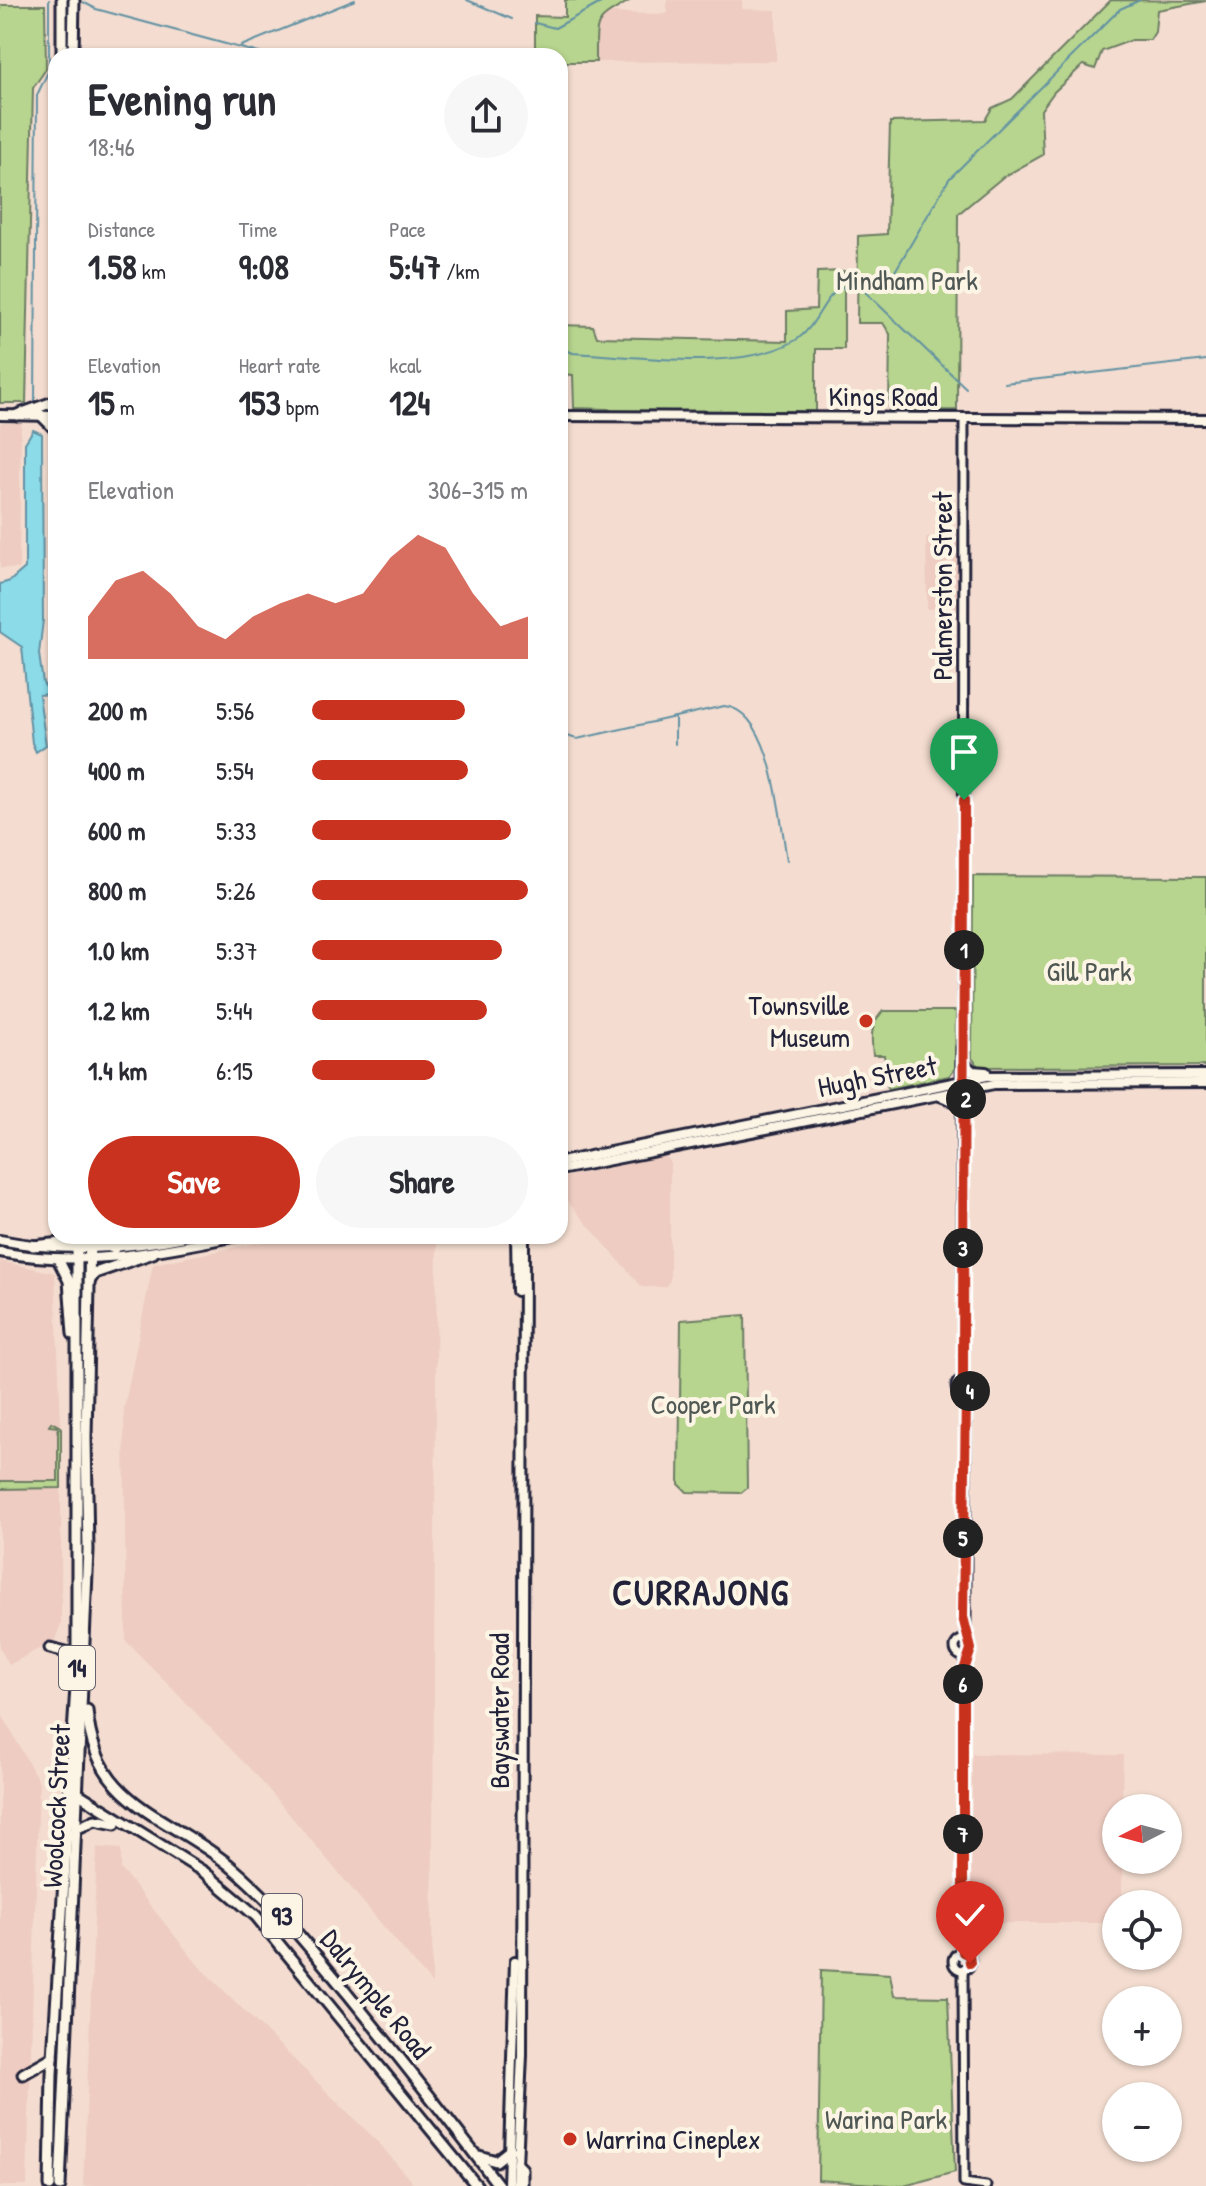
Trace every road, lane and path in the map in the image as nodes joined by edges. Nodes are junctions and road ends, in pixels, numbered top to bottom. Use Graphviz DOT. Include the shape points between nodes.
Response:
graph roads {
  1 [pos="62,0"];
  2 [pos="74,0"];
  3 [pos="62,48"];
  4 [pos="73,48"];
  5 [pos="48,404"];
  6 [pos="0,415"];
  7 [pos="17,415"];
  8 [pos="36,415"];
  9 [pos="48,416"];
  10 [pos="568,416"];
  11 [pos="964,419"];
  12 [pos="1206,419"];
  13 [pos="48,424"];
  14 [pos="963,1042"];
  15 [pos="966,1065"];
  16 [pos="995,1075"];
  17 [pos="1206,1075"];
  18 [pos="1206,1083"];
  19 [pos="963,1086"];
  20 [pos="935,1095"];
  21 [pos="961,1104"];
  22 [pos="963,1124"];
  23 [pos="568,1160"];
  24 [pos="568,1168"];
  25 [pos="0,1240"];
  26 [pos="52,1244"];
  27 [pos="76,1244"];
  28 [pos="90,1244"];
  29 [pos="103,1244"];
  30 [pos="143,1244"];
  31 [pos="198,1244"];
  32 [pos="516,1244"];
  33 [pos="524,1244"];
  34 [pos="33,1246"];
  35 [pos="77,1249"];
  36 [pos="114,1249"];
  37 [pos="0,1252"];
  38 [pos="153,1253"];
  39 [pos="90,1255"];
  40 [pos="59,1261"];
  41 [pos="77,1261"];
  42 [pos="90,1280"];
  43 [pos="77,1353"];
  44 [pos="962,1642"];
  45 [pos="50,1648"];
  46 [pos="963,1655"];
  47 [pos="84,1659"];
  48 [pos="74,1715"];
  49 [pos="75,1775"];
  50 [pos="79,1794"];
  51 [pos="78,1828"];
  52 [pos="158,1844"];
  53 [pos="963,1952"];
  54 [pos="963,1969"];
  55 [pos="333,1977"];
  56 [pos="317,1988"];
  57 [pos="53,2057"];
  58 [pos="23,2074"];
  59 [pos="510,2150"];
  60 [pos="476,2155"];
  61 [pos="517,2164"];
  62 [pos="50,2186"];
  63 [pos="60,2186"];
  64 [pos="477,2186"];
  65 [pos="499,2186"];
  66 [pos="508,2186"];
  67 [pos="516,2186"];
  68 [pos="522,2186"];
  69 [pos="986,2186"];
  1 -- 3 [label="main road"];
  2 -- 4 [label="main road"];
  5 -- 7 [label="main road"];
  6 -- 7 [label="main road"];
  7 -- 8 [label="main road"];
  8 -- 9 [label="main road"];
  8 -- 13 [label="main road"];
  10 -- 11 [label="main road, Kings Road"];
  11 -- 12 [label="main road, Kings Road"];
  11 -- 14 [label="street, Palmerston Street"];
  14 -- 15 [label="street, Palmerston Street"];
  14 -- 19 [label="street, Palmerston Street"];
  15 -- 16 [label="main road"];
  15 -- 19 [label="street, Palmerston Street"];
  16 -- 17 [label="main road, Hugh Street"];
  16 -- 19 [label="main road, Hugh Street"];
  18 -- 19 [label="main road, Hugh Street"];
  19 -- 20 [label="main road, Hugh Street"];
  19 -- 21 [label="street, Palmerston Street"];
  19 -- 22 [label="street, Palmerston Street"];
  19 -- 23 [label="main road, Hugh Street"];
  20 -- 21 [label="main road"];
  20 -- 24 [label="main road, Hugh Street"];
  21 -- 22 [label="street, Palmerston Street"];
  22 -- 44 [label="street, Palmerston Street" via="963,1380 972,1387 966,1395"];
  25 -- 34 [label="main road"];
  26 -- 34 [label="main road"];
  27 -- 35 [label="main road, Woolcock Street / 14"];
  28 -- 39 [label="main road, Woolcock Street / 14"];
  29 -- 36 [label="main road"];
  30 -- 36 [label="main road"];
  31 -- 38 [label="main road"];
  32 -- 59 [label="main road, Bayswater Road"];
  33 -- 61 [label="main road, Bayswater Road" via="522,2058"];
  34 -- 35 [label="main road"];
  35 -- 39 [label="main road"];
  35 -- 41 [label="main road, Woolcock Street / 14"];
  36 -- 39 [label="main road"];
  37 -- 40 [label="main road"];
  38 -- 39 [label="main road"];
  38 -- 42 [label="main road" via="95,1273"];
  39 -- 41 [label="main road"];
  39 -- 42 [label="main road, Woolcock Street / 14"];
  40 -- 41 [label="main road"];
  40 -- 43 [label="main road" via="69,1281 69,1319"];
  41 -- 43 [label="main road, Woolcock Street / 14"];
  42 -- 47 [label="main road, Woolcock Street / 14"];
  43 -- 48 [label="main road, Woolcock Street / 14"];
  44 -- 46 [label="street" via="955,1649"];
  44 -- 46 [label="street" via="971,1649"];
  45 -- 48 [label="main road" via="64,1650 70,1659"];
  46 -- 53 [label="street"];
  47 -- 49 [label="main road, Woolcock Street / 14"];
  47 -- 55 [label="main road, Dalrymple Road / 93" via="91,1737 116,1787 260,1892"];
  48 -- 49 [label="main road, Woolcock Street / 14"];
  49 -- 50 [label="main road, Dalrymple Road / 93"];
  49 -- 57 [label="main road, Woolcock Street / 14"];
  50 -- 51 [label="main road, Woolcock Street"];
  50 -- 52 [label="main road, Dalrymple Road / 93"];
  51 -- 52 [label="main road" via="91,1820 107,1821"];
  51 -- 63 [label="main road, Woolcock Street"];
  52 -- 56 [label="main road, Dalrymple Road / 93" via="231,1893"];
  53 -- 54 [label="street" via="971,1961"];
  53 -- 54 [label="street" via="954,1961"];
  54 -- 69 [label="street" via="964,2183"];
  55 -- 56 [label="main road"];
  55 -- 60 [label="main road, Dalrymple Road / 93"];
  56 -- 64 [label="main road, Dalrymple Road / 93"];
  57 -- 58 [label="main road"];
  57 -- 62 [label="main road, Woolcock Street / 14"];
  59 -- 60 [label="main road" via="494,2161"];
  59 -- 66 [label="main road, Bayswater Road"];
  60 -- 65 [label="main road, Dalrymple Road / 93"];
  61 -- 67 [label="main road, Bayswater Road"];
  61 -- 68 [label="main road"];
}
